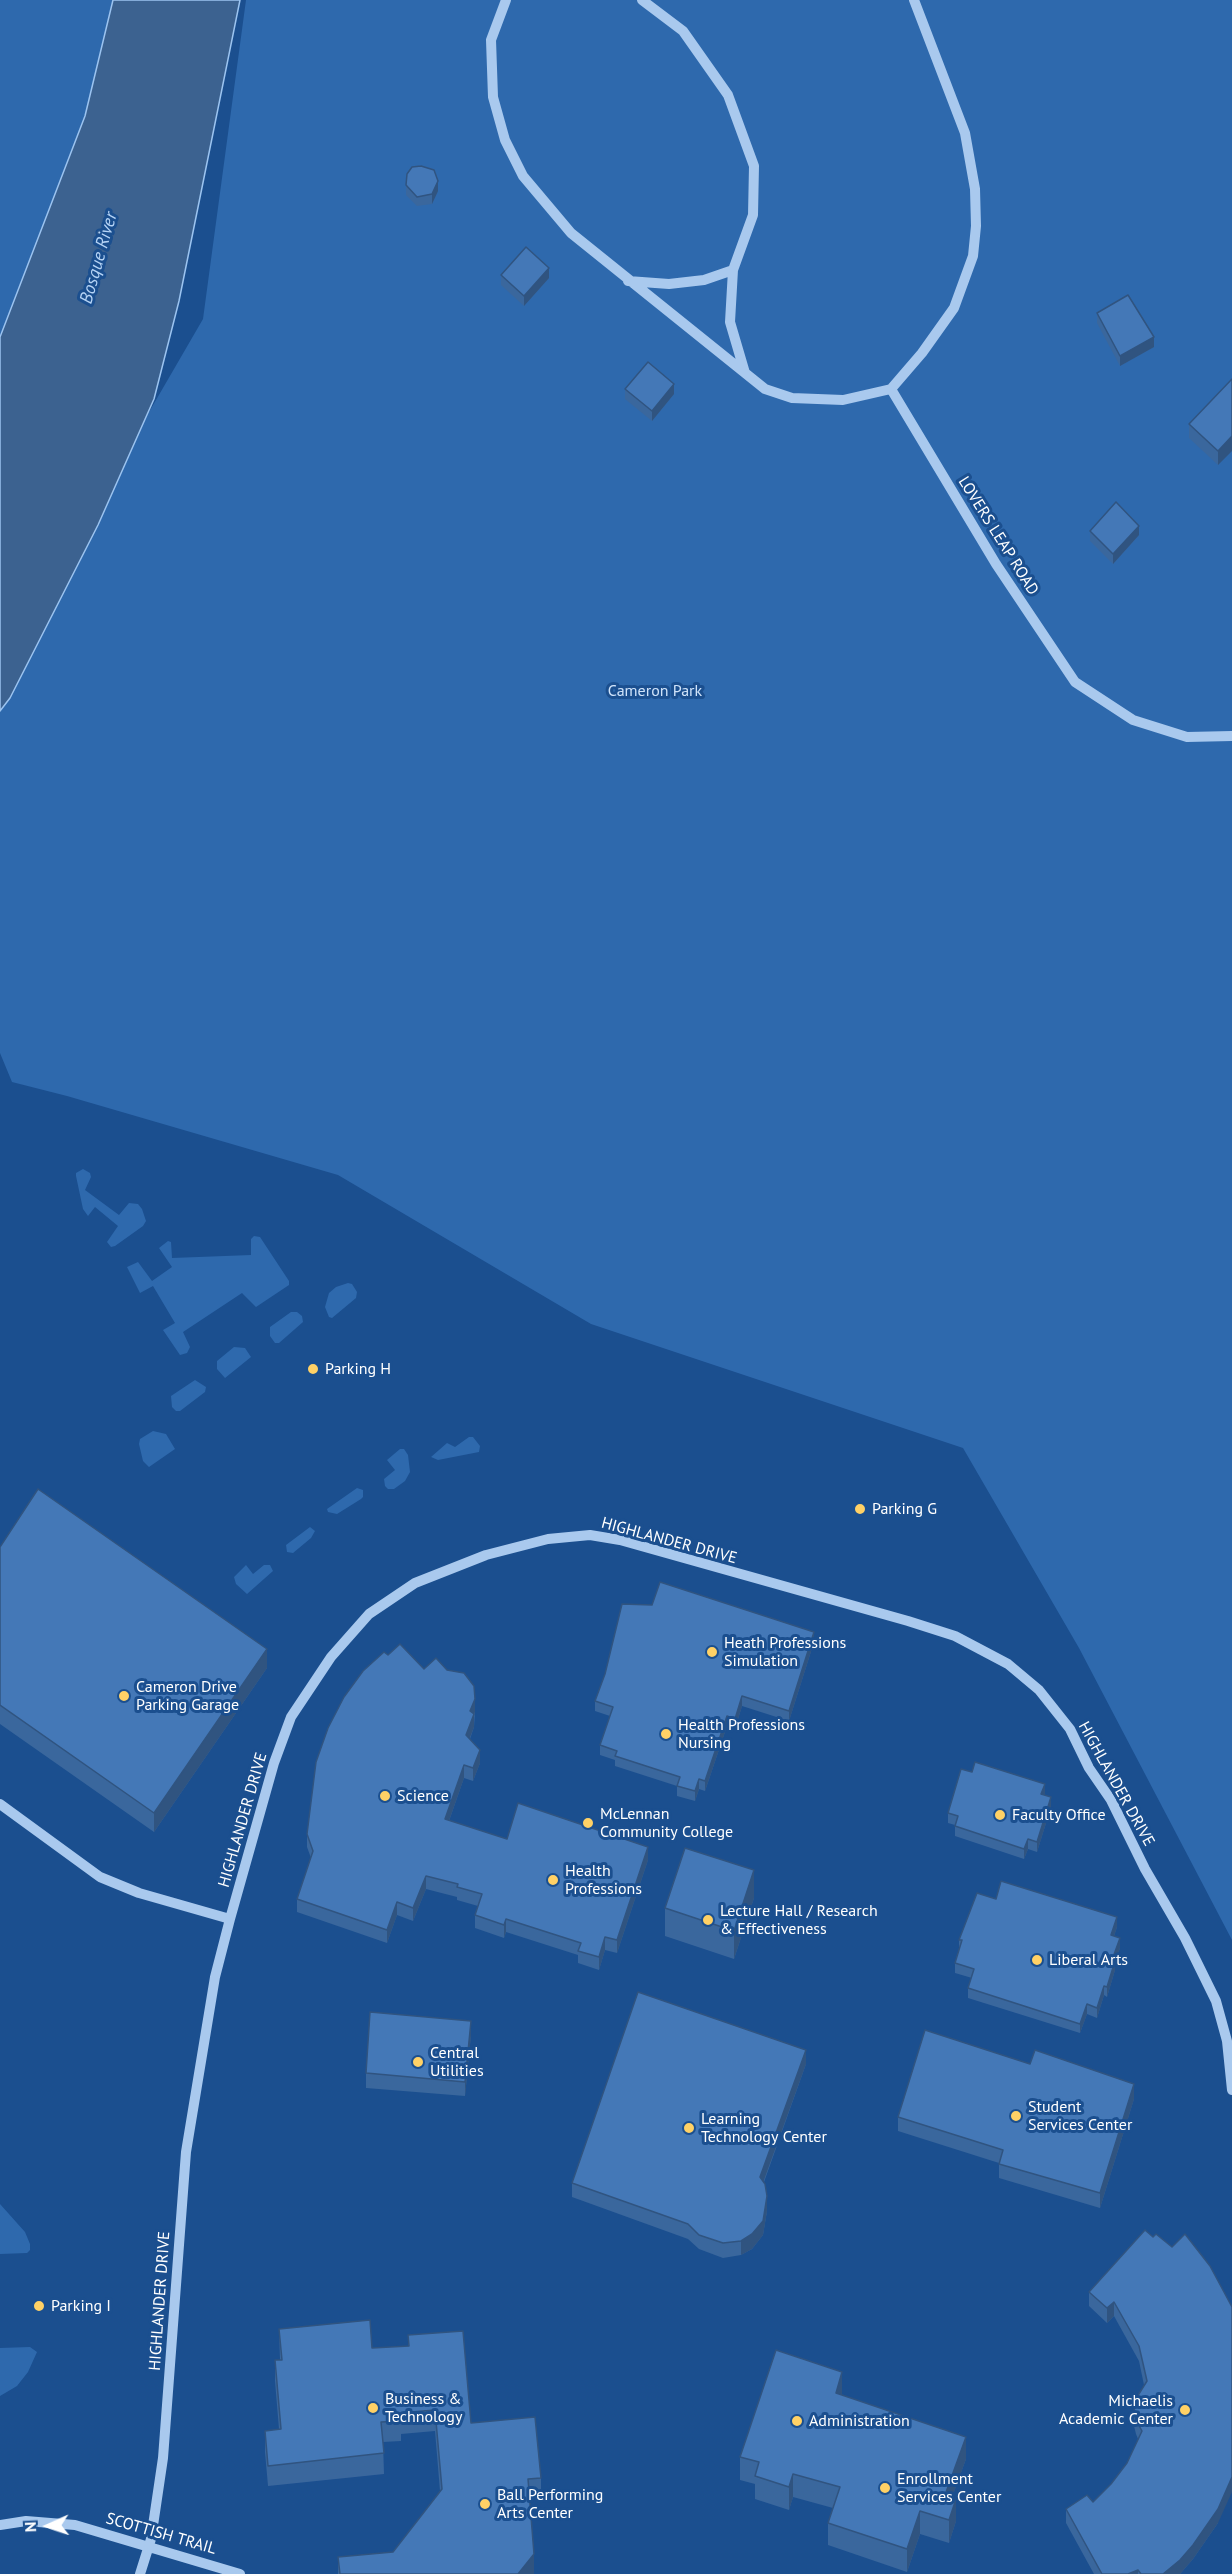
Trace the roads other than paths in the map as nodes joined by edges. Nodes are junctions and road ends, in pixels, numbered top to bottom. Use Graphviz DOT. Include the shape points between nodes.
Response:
graph roads {
  1 [pos="506,0"];
  2 [pos="642,0"];
  3 [pos="914,0"];
  4 [pos="733,270"];
  5 [pos="628,281"];
  6 [pos="745,373"];
  7 [pos="891,388"];
  8 [pos="1232,736"];
  9 [pos="0,1804"];
  10 [pos="230,1919"];
  11 [pos="1232,2090"];
  12 [pos="0,2524"];
  13 [pos="149,2545"];
  14 [pos="140,2574"];
  15 [pos="240,2574"];
  1 -- 5 [label="street" via="491,40 493,97 505,140 524,176 571,233"];
  2 -- 4 [label="street" via="682,31 728,95 754,166 753,215"];
  3 -- 7 [label="street" via="965,133 975,189 976,226 973,256 954,308"];
  4 -- 5 [label="street" via="669,284"];
  4 -- 6 [label="street" via="730,322"];
  5 -- 6 [label="street"];
  6 -- 7 [label="street" via="765,388 792,398 843,400"];
  7 -- 8 [label="street, LOVERS LEAP ROAD" via="996,564 1075,682 1133,720 1187,737"];
  9 -- 10 [label="street" via="100,1877 139,1893"];
  10 -- 11 [label="street, HIGHLANDER DRIVE" via="291,1717 331,1657 369,1614 415,1583 486,1555 548,1539 590,1535 955,1636 1008,1664 1039,1690 1070,1729 1185,1938 1210,1990 1227,2041"];
  10 -- 13 [label="street, HIGHLANDER DRIVE" via="213,1988 186,2152 163,2458"];
  12 -- 13 [label="street, SCOTTISH TRAIL" via="75,2524"];
  13 -- 14 [label="street, HIGHLANDER DRIVE"];
  13 -- 15 [label="street, SCOTTISH TRAIL"];
}
